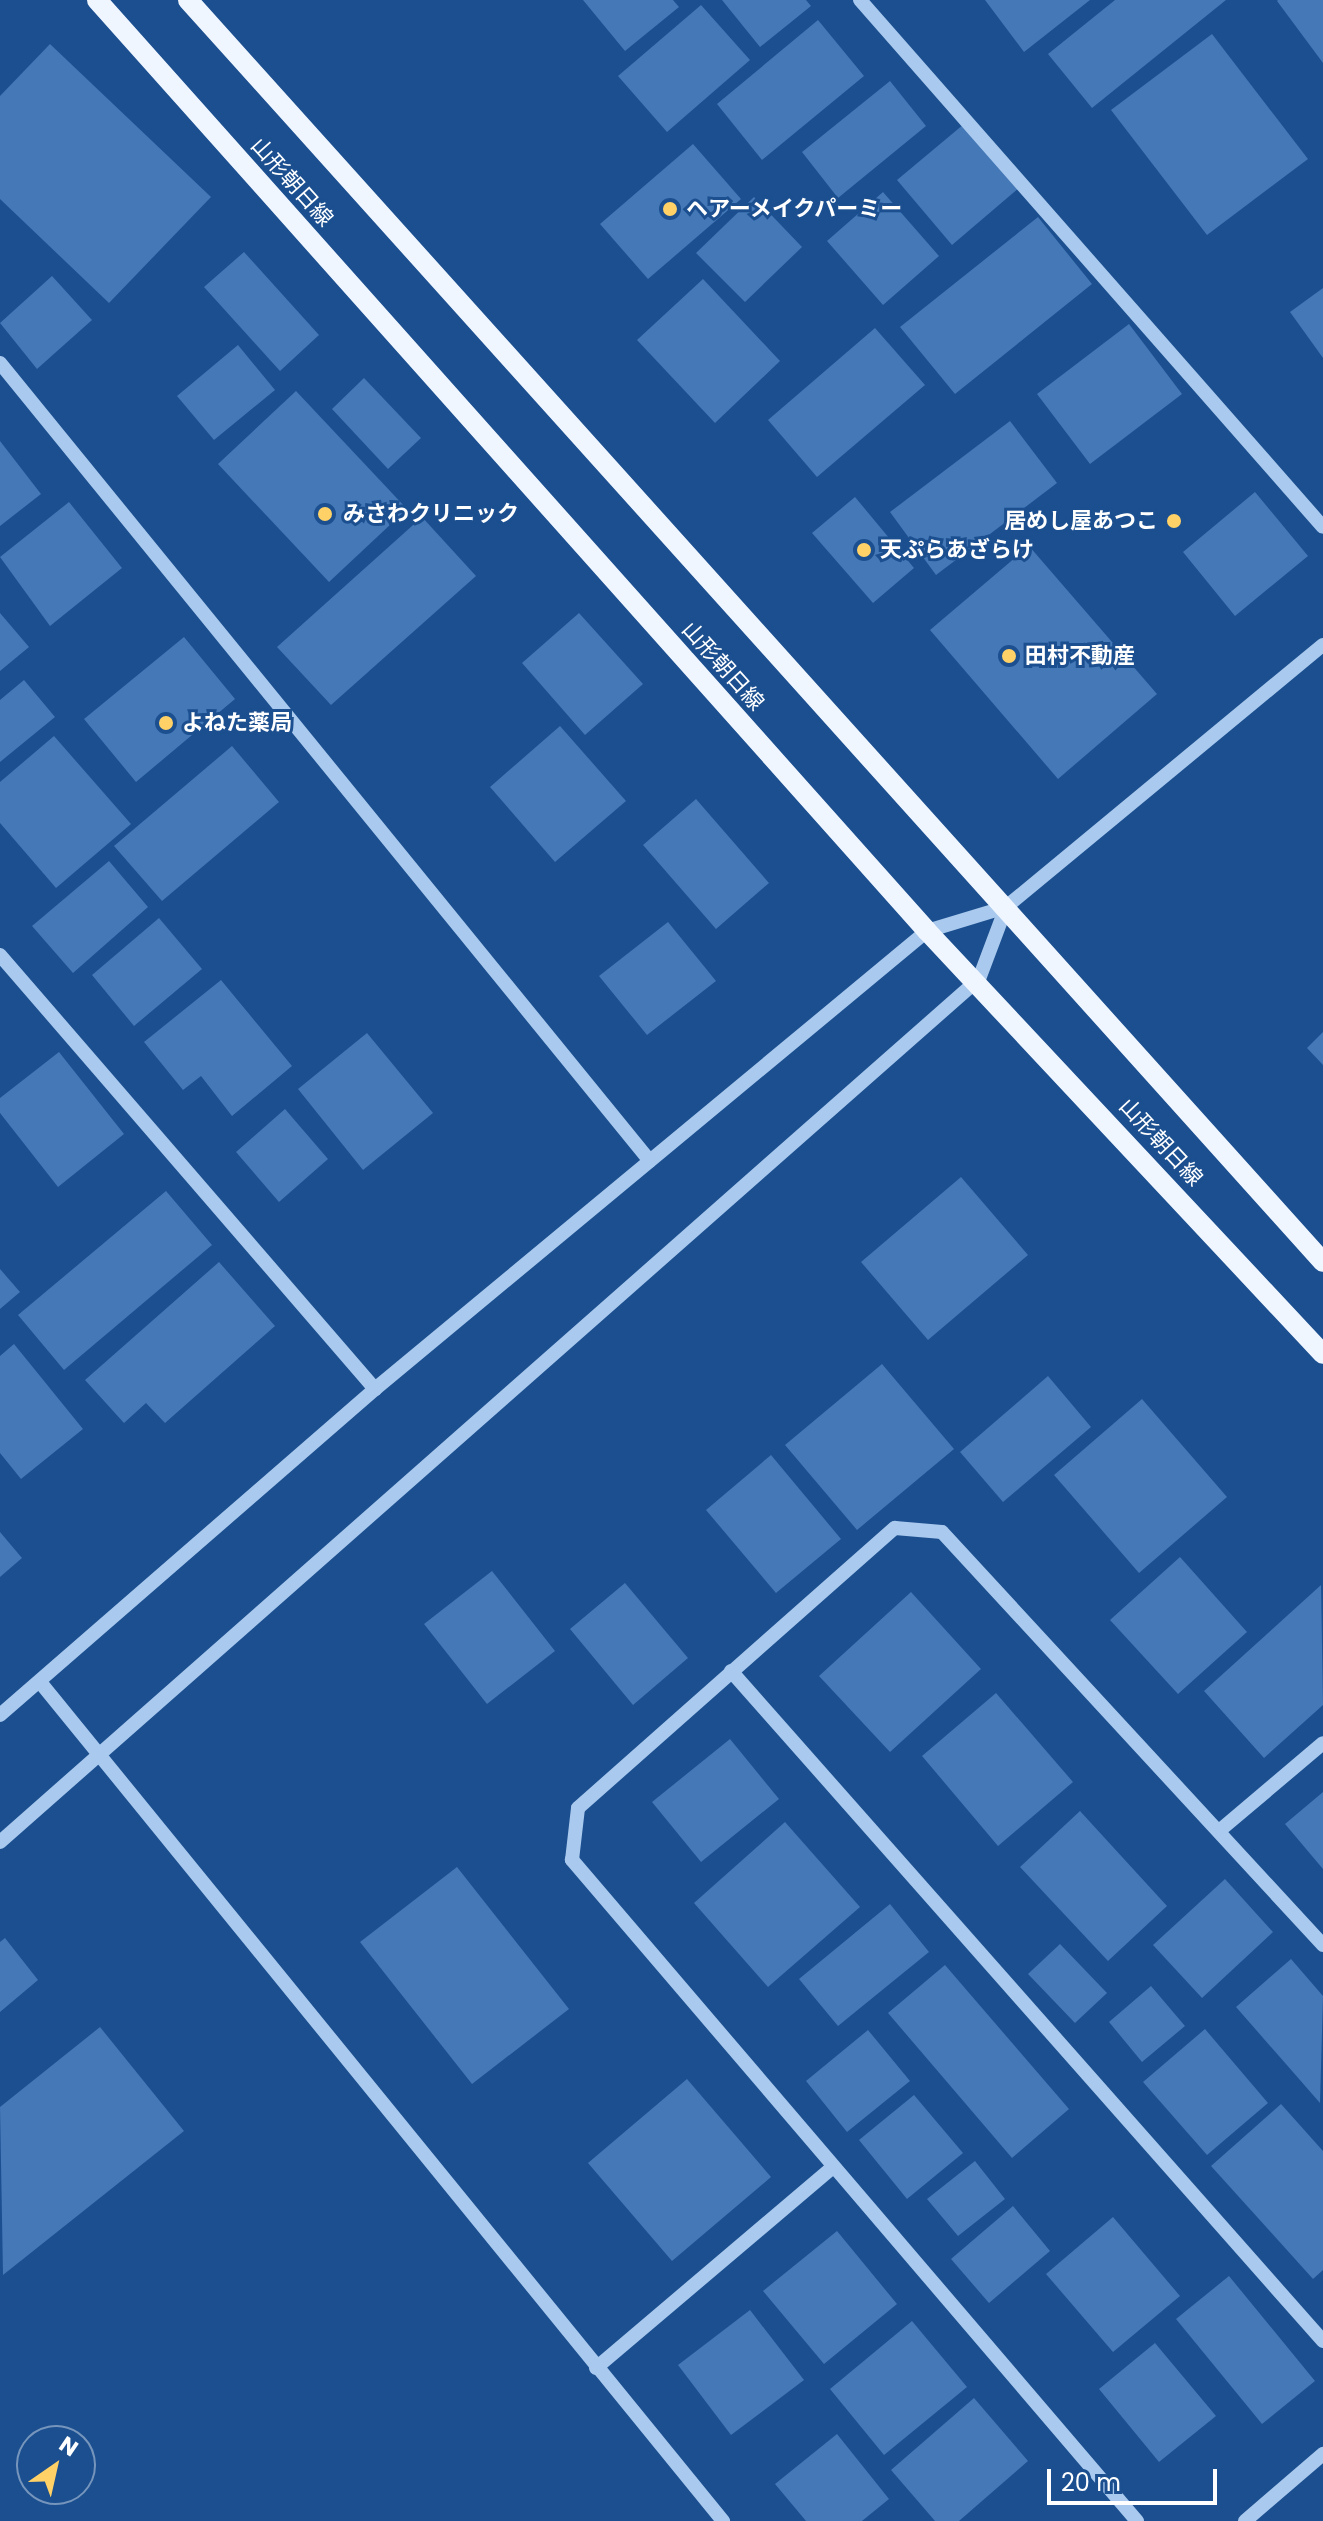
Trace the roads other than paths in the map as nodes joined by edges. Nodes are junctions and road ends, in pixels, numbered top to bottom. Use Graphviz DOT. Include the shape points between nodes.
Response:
graph roads {
  1 [pos="97,0"];
  2 [pos="188,0"];
  3 [pos="860,0"];
  4 [pos="0,363"];
  5 [pos="1323,527"];
  6 [pos="1323,645"];
  7 [pos="1006,907"];
  8 [pos="927,931"];
  9 [pos="0,955"];
  10 [pos="979,979"];
  11 [pos="650,1161"];
  12 [pos="1323,1262"];
  13 [pos="1323,1354"];
  14 [pos="375,1389"];
  15 [pos="731,1671"];
  16 [pos="40,1682"];
  17 [pos="0,1715"];
  18 [pos="1323,1743"];
  19 [pos="101,1755"];
  20 [pos="1219,1831"];
  21 [pos="0,1842"];
  22 [pos="1323,1945"];
  23 [pos="832,2168"];
  24 [pos="1323,2341"];
  25 [pos="596,2368"];
  26 [pos="1323,2454"];
  27 [pos="723,2521"];
  28 [pos="1137,2521"];
  29 [pos="1245,2521"];
  1 -- 8 [label="main road, 山形朝日線"];
  2 -- 7 [label="main road, 山形朝日線"];
  3 -- 5 [label="street"];
  4 -- 11 [label="street"];
  6 -- 7 [label="street"];
  7 -- 8 [label="street"];
  7 -- 10 [label="street"];
  7 -- 12 [label="main road, 山形朝日線"];
  8 -- 10 [label="main road, 山形朝日線"];
  8 -- 11 [label="street"];
  9 -- 14 [label="street"];
  10 -- 13 [label="main road, 山形朝日線"];
  10 -- 19 [label="street"];
  11 -- 14 [label="street"];
  14 -- 16 [label="street"];
  15 -- 20 [label="street" via="895,1528 942,1532"];
  15 -- 23 [label="street" via="578,1808 572,1860"];
  15 -- 24 [label="street"];
  16 -- 17 [label="street"];
  16 -- 19 [label="street"];
  18 -- 20 [label="street"];
  19 -- 21 [label="street"];
  19 -- 25 [label="street"];
  20 -- 22 [label="street"];
  23 -- 25 [label="street"];
  23 -- 28 [label="street"];
  25 -- 27 [label="street"];
  26 -- 29 [label="street"];
}
